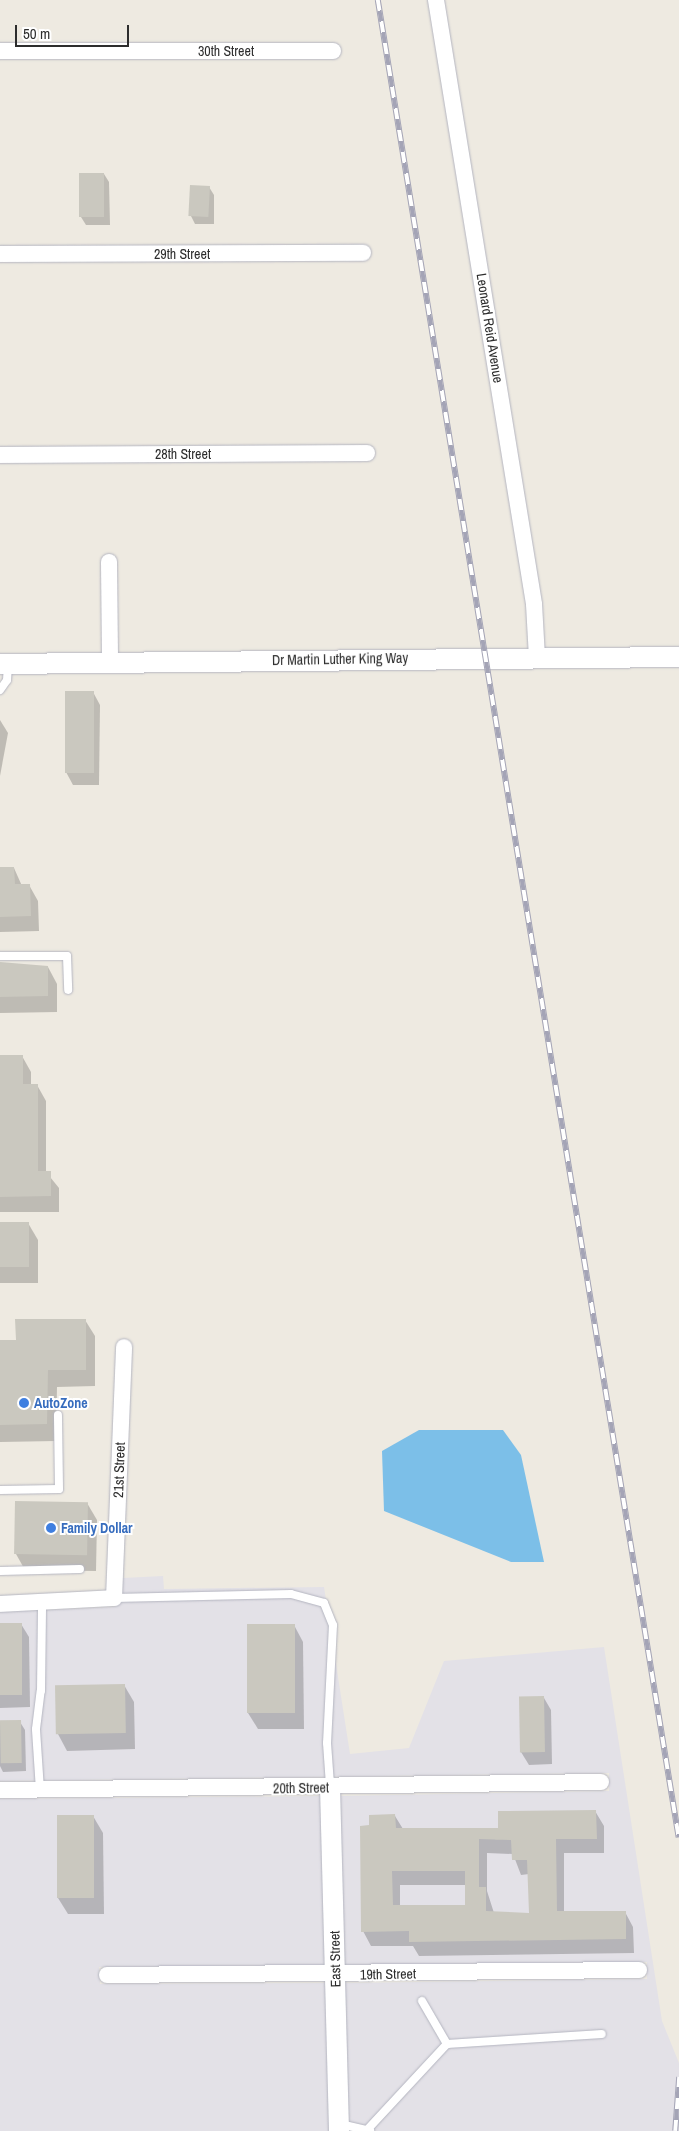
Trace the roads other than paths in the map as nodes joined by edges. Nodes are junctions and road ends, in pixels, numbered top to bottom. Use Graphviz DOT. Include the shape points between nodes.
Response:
graph roads {
  1 [pos="436,0"];
  2 [pos="0,51"];
  3 [pos="332,51"];
  4 [pos="364,253"];
  5 [pos="0,254"];
  6 [pos="367,454"];
  7 [pos="0,455"];
  8 [pos="109,562"];
  9 [pos="537,657"];
  10 [pos="679,657"];
  11 [pos="110,662"];
  12 [pos="4,664"];
  13 [pos="0,690"];
  14 [pos="0,956"];
  15 [pos="68,990"];
  16 [pos="124,1347"];
  17 [pos="58,1415"];
  18 [pos="0,1490"];
  19 [pos="80,1569"];
  20 [pos="0,1571"];
  21 [pos="114,1598"];
  22 [pos="42,1603"];
  23 [pos="0,1604"];
  24 [pos="602,1782"];
  25 [pos="330,1787"];
  26 [pos="0,1790"];
  27 [pos="40,1790"];
  28 [pos="639,1970"];
  29 [pos="335,1974"];
  30 [pos="107,1975"];
  31 [pos="422,2001"];
  32 [pos="602,2034"];
  33 [pos="448,2044"];
  34 [pos="339,2127"];
  35 [pos="370,2130"];
  1 -- 9 [label="street, Leonard Reid Avenue" via="534,604"];
  2 -- 3 [label="street, 30th Street"];
  4 -- 5 [label="street, 29th Street"];
  6 -- 7 [label="street, 28th Street"];
  8 -- 11 [label="street"];
  9 -- 10 [label="street, Dr Martin Luther King Way"];
  9 -- 11 [label="street, Dr Martin Luther King Way"];
  11 -- 12 [label="street, Dr Martin Luther King Way"];
  12 -- 13 [label="lane" via="7,680"];
  14 -- 15 [label="lane" via="67,956"];
  16 -- 21 [label="street, 21st Street"];
  17 -- 18 [label="lane" via="59,1489"];
  19 -- 20 [label="lane"];
  21 -- 22 [label="street"];
  21 -- 25 [label="lane" via="292,1594 324,1603 333,1625 327,1743"];
  22 -- 23 [label="street"];
  22 -- 27 [label="lane" via="42,1691 36,1729"];
  24 -- 25 [label="street, 20th Street"];
  25 -- 27 [label="street, 20th Street"];
  25 -- 29 [label="street, East Street"];
  26 -- 27 [label="street, 20th Street"];
  28 -- 29 [label="street, 19th Street"];
  29 -- 30 [label="street, 19th Street"];
  29 -- 34 [label="street, East Street"];
  31 -- 33 [label="lane"];
  32 -- 33 [label="lane"];
  33 -- 35 [label="lane"];
  34 -- 35 [label="lane"];
}
